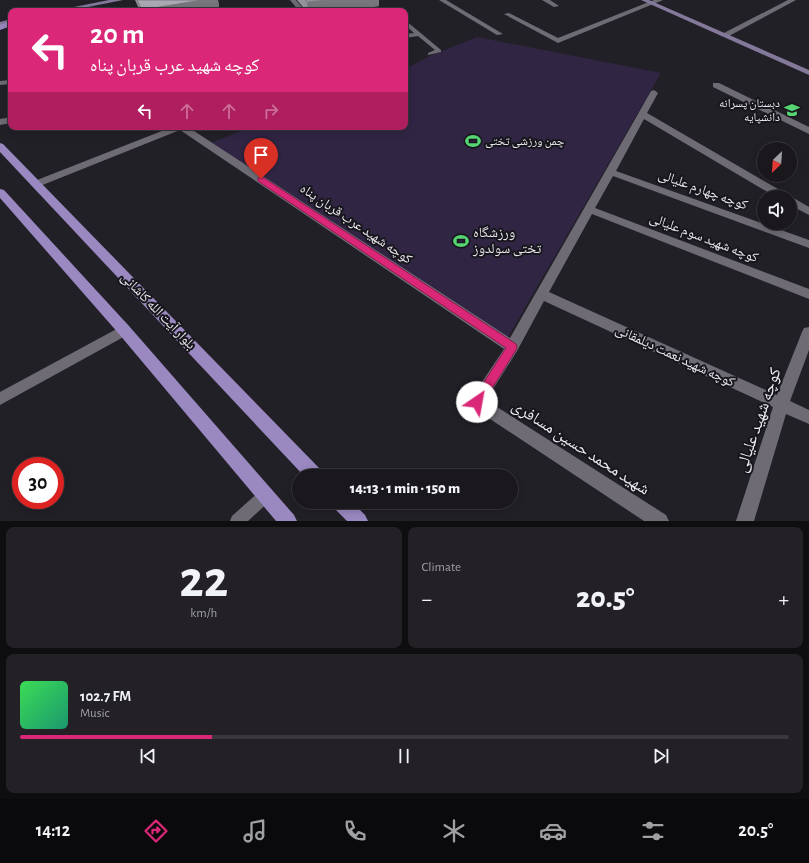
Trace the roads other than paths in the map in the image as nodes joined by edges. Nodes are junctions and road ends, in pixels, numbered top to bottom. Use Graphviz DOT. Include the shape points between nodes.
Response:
graph roads {
  1 [pos="120,0"];
  2 [pos="293,0"];
  3 [pos="445,0"];
  4 [pos="545,0"];
  5 [pos="660,0"];
  6 [pos="793,0"];
  7 [pos="648,1"];
  8 [pos="99,2"];
  9 [pos="556,6"];
  10 [pos="71,8"];
  11 [pos="300,8"];
  12 [pos="507,14"];
  13 [pos="408,25"];
  14 [pos="419,34"];
  15 [pos="500,34"];
  16 [pos="724,35"];
  17 [pos="408,36"];
  18 [pos="430,54"];
  19 [pos="809,73"];
  20 [pos="716,85"];
  21 [pos="654,93"];
  22 [pos="642,114"];
  23 [pos="173,130"];
  24 [pos="186,130"];
  25 [pos="809,131"];
  26 [pos="0,146"];
  27 [pos="610,172"];
  28 [pos="36,184"];
  29 [pos="772,190"];
  30 [pos="0,192"];
  31 [pos="797,204"];
  32 [pos="589,209"];
  33 [pos="809,212"];
  34 [pos="809,244"];
  35 [pos="542,294"];
  36 [pos="809,294"];
  37 [pos="124,330"];
  38 [pos="809,332"];
  39 [pos="512,347"];
  40 [pos="0,399"];
  41 [pos="781,405"];
  42 [pos="809,417"];
  43 [pos="309,469"];
  44 [pos="266,495"];
  45 [pos="347,509"];
  46 [pos="237,521"];
  47 [pos="288,521"];
  48 [pos="358,521"];
  49 [pos="660,521"];
  50 [pos="745,521"];
  1 -- 8 [label="main road"];
  2 -- 11 [label="street"];
  3 -- 15 [label="street"];
  4 -- 9 [label="street"];
  5 -- 7 [label="street"];
  6 -- 16 [label="street"];
  7 -- 12 [label="street" via="558,42"];
  7 -- 16 [label="main road"];
  8 -- 10 [label="main road"];
  13 -- 14 [label="lane"];
  14 -- 17 [label="lane"];
  14 -- 18 [label="lane" via="439,51"];
  16 -- 19 [label="main road"];
  20 -- 25 [label="street"];
  21 -- 22 [label="street"];
  22 -- 27 [label="street"];
  22 -- 29 [label="street"];
  23 -- 28 [label="street"];
  24 -- 39 [label="street, کوچه شهید عرب قربان پناه"];
  26 -- 28 [label="main road, بلوار آیت الله کاشانی"];
  27 -- 32 [label="street"];
  27 -- 34 [label="street, کوچه چهارم علیالی"];
  28 -- 43 [label="main road, بلوار آیت الله کاشانی"];
  30 -- 37 [label="main road"];
  31 -- 33 [label="street"];
  32 -- 35 [label="street"];
  32 -- 36 [label="street, کوچه شهید سوم علیالی"];
  35 -- 39 [label="street"];
  35 -- 41 [label="street, کوچه شهید نعمت دیلمقانی"];
  37 -- 40 [label="street"];
  37 -- 44 [label="main road"];
  38 -- 41 [label="street, کوچه شهید علیالی"];
  39 -- 49 [label="street, شهید محمد حسین مسافری" via="477,402"];
  41 -- 42 [label="street, کوچه شهید نعمت دیلمقانی"];
  41 -- 50 [label="street, کوچه شهید علیالی"];
  44 -- 46 [label="lane"];
  44 -- 47 [label="main road"];
  45 -- 48 [label="main road"];
}
